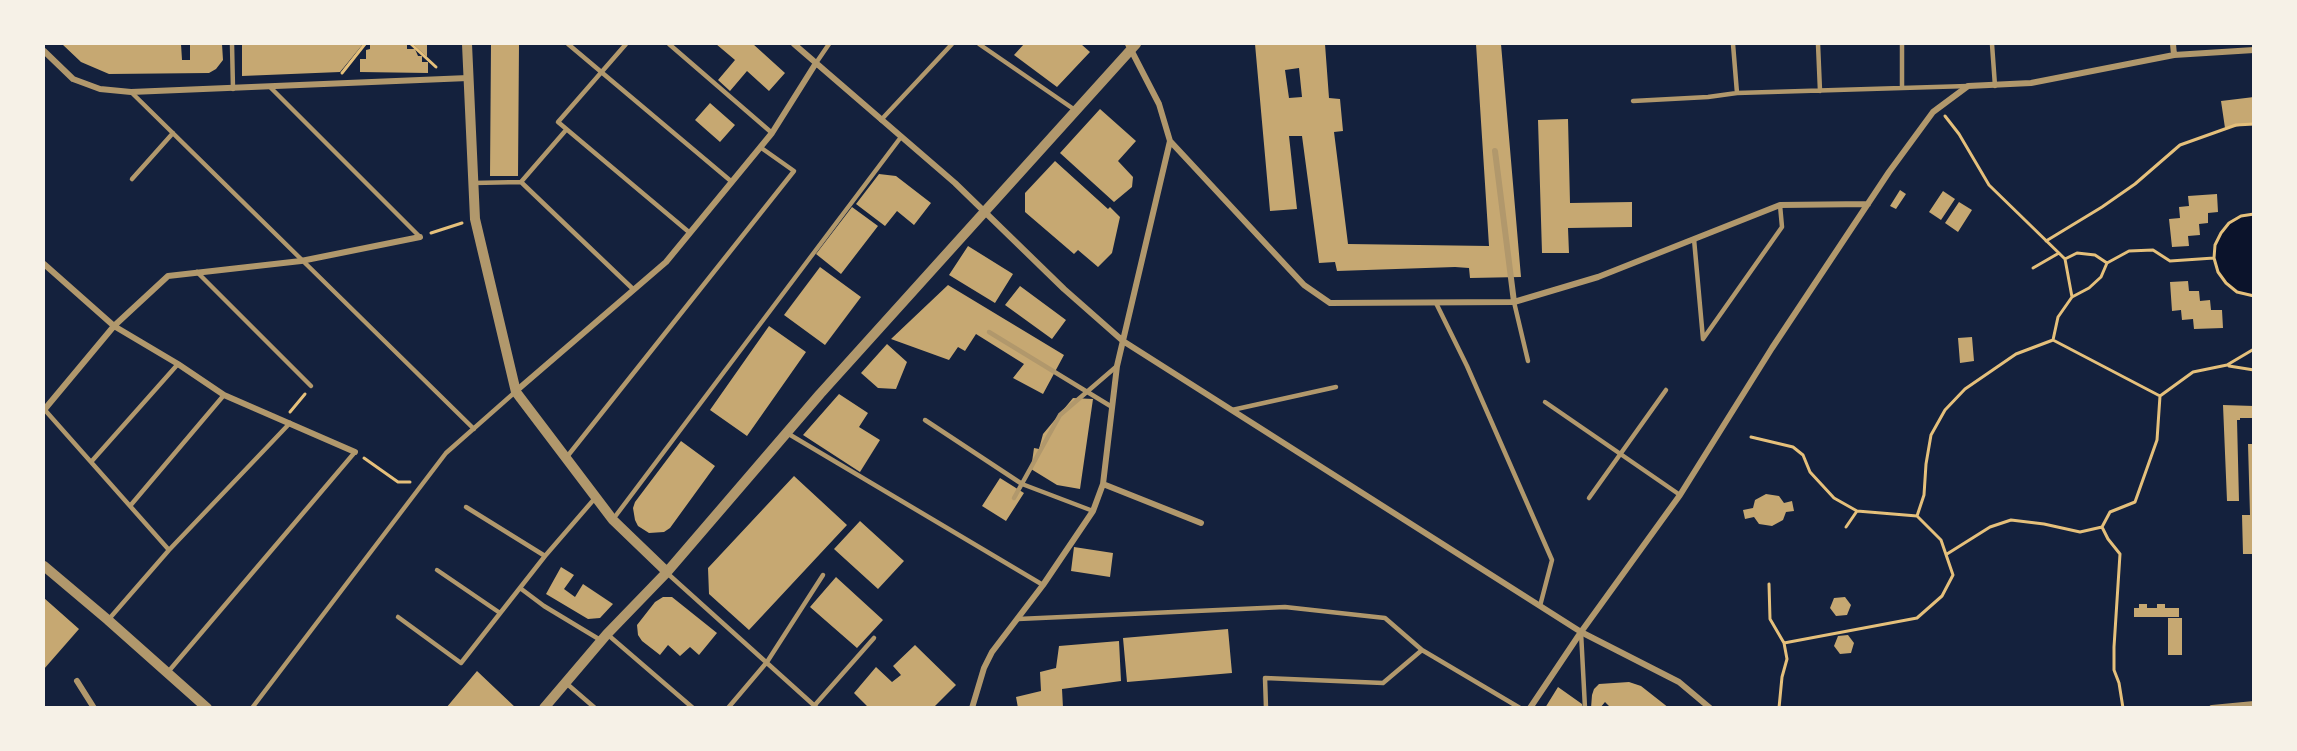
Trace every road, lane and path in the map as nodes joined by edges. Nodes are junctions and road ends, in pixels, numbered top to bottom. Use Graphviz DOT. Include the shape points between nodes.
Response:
graph roads {
  1 [pos="232,44"];
  2 [pos="365,44"];
  3 [pos="411,44"];
  4 [pos="466,44"];
  5 [pos="568,44"];
  6 [pos="626,44"];
  7 [pos="669,44"];
  8 [pos="794,44"];
  9 [pos="829,44"];
  10 [pos="952,44"];
  11 [pos="979,44"];
  12 [pos="1732,44"];
  13 [pos="1818,44"];
  14 [pos="1902,44"];
  15 [pos="1992,44"];
  16 [pos="2173,44"];
  17 [pos="1132,45"];
  18 [pos="2253,50"];
  19 [pos="44,51"];
  20 [pos="2174,55"];
  21 [pos="816,63"];
  22 [pos="602,72"];
  23 [pos="468,78"];
  24 [pos="448,79"];
  25 [pos="332,84"];
  26 [pos="1968,86"];
  27 [pos="1995,86"];
  28 [pos="270,87"];
  29 [pos="1902,88"];
  30 [pos="233,89"];
  31 [pos="1820,91"];
  32 [pos="131,92"];
  33 [pos="1737,93"];
  34 [pos="1633,101"];
  35 [pos="1939,108"];
  36 [pos="1075,110"];
  37 [pos="881,120"];
  38 [pos="2253,124"];
  39 [pos="566,129"];
  40 [pos="173,133"];
  41 [pos="772,133"];
  42 [pos="901,137"];
  43 [pos="1170,141"];
  44 [pos="760,147"];
  45 [pos="1495,151"];
  46 [pos="132,178"];
  47 [pos="521,182"];
  48 [pos="732,182"];
  49 [pos="473,183"];
  50 [pos="1868,204"];
  51 [pos="1780,206"];
  52 [pos="985,212"];
  53 [pos="2253,214"];
  54 [pos="475,219"];
  55 [pos="690,233"];
  56 [pos="420,237"];
  57 [pos="1694,239"];
  58 [pos="2046,241"];
  59 [pos="2059,253"];
  60 [pos="2214,258"];
  61 [pos="2065,259"];
  62 [pos="301,261"];
  63 [pos="2108,263"];
  64 [pos="44,264"];
  65 [pos="2033,268"];
  66 [pos="197,272"];
  67 [pos="634,290"];
  68 [pos="2253,296"];
  69 [pos="2072,297"];
  70 [pos="1514,302"];
  71 [pos="1436,303"];
  72 [pos="114,326"];
  73 [pos="989,332"];
  74 [pos="2053,340"];
  75 [pos="1123,341"];
  76 [pos="2253,349"];
  77 [pos="1528,361"];
  78 [pos="178,364"];
  79 [pos="2227,365"];
  80 [pos="1117,366"];
  81 [pos="2253,370"];
  82 [pos="311,386"];
  83 [pos="1336,387"];
  84 [pos="1666,390"];
  85 [pos="516,392"];
  86 [pos="1087,392"];
  87 [pos="224,395"];
  88 [pos="2160,396"];
  89 [pos="1545,402"];
  90 [pos="1112,406"];
  91 [pos="44,409"];
  92 [pos="1233,410"];
  93 [pos="925,420"];
  94 [pos="287,422"];
  95 [pos="474,429"];
  96 [pos="786,433"];
  97 [pos="1751,437"];
  98 [pos="355,452"];
  99 [pos="1621,455"];
  100 [pos="566,458"];
  101 [pos="91,462"];
  102 [pos="424,482"];
  103 [pos="1022,484"];
  104 [pos="1103,484"];
  105 [pos="1680,495"];
  106 [pos="596,498"];
  107 [pos="1014,498"];
  108 [pos="1589,498"];
  109 [pos="130,507"];
  110 [pos="466,507"];
  111 [pos="1093,510"];
  112 [pos="1857,511"];
  113 [pos="1917,516"];
  114 [pos="613,520"];
  115 [pos="1201,523"];
  116 [pos="1846,527"];
  117 [pos="2102,527"];
  118 [pos="169,550"];
  119 [pos="1946,554"];
  120 [pos="545,556"];
  121 [pos="44,566"];
  122 [pos="437,570"];
  123 [pos="667,572"];
  124 [pos="823,575"];
  125 [pos="1769,584"];
  126 [pos="1043,585"];
  127 [pos="520,588"];
  128 [pos="1540,606"];
  129 [pos="500,613"];
  130 [pos="398,617"];
  131 [pos="1018,619"];
  132 [pos="108,620"];
  133 [pos="1581,632"];
  134 [pos="604,638"];
  135 [pos="874,638"];
  136 [pos="1784,643"];
  137 [pos="1422,650"];
  138 [pos="767,662"];
  139 [pos="166,673"];
  140 [pos="77,681"];
  141 [pos="566,682"];
  142 [pos="2250,706"];
  143 [pos="815,707"];
  144 [pos="94,708"];
  145 [pos="207,708"];
  146 [pos="252,708"];
  147 [pos="544,708"];
  148 [pos="595,708"];
  149 [pos="693,708"];
  150 [pos="728,708"];
  151 [pos="972,708"];
  152 [pos="1266,708"];
  153 [pos="1520,708"];
  154 [pos="1530,708"];
  155 [pos="1585,708"];
  156 [pos="1710,708"];
  157 [pos="1779,708"];
  158 [pos="2123,708"];
  159 [pos="2212,708"];
  1 -- 30 [label="lane"];
  2 -- 25 [label="path"];
  3 -- 24 [label="path"];
  4 -- 23 [label="street"];
  5 -- 22 [label="lane"];
  6 -- 22 [label="lane"];
  7 -- 41 [label="lane"];
  8 -- 21 [label="street"];
  9 -- 21 [label="lane"];
  10 -- 37 [label="lane"];
  11 -- 36 [label="lane"];
  12 -- 33 [label="lane"];
  13 -- 31 [label="lane"];
  14 -- 29 [label="lane"];
  15 -- 27 [label="lane"];
  16 -- 20 [label="street"];
  17 -- 36 [label="street"];
  17 -- 43 [label="street" via="1159,104"];
  18 -- 20 [label="street"];
  19 -- 32 [label="street" via="73,79 100,89"];
  20 -- 27 [label="street"];
  21 -- 37 [label="street"];
  21 -- 41 [label="street"];
  22 -- 39 [label="lane" via="558,122"];
  22 -- 48 [label="lane"];
  23 -- 24 [label="street"];
  23 -- 49 [label="street"];
  24 -- 25 [label="street"];
  25 -- 28 [label="street"];
  26 -- 27 [label="street"];
  26 -- 29 [label="lane"];
  26 -- 35 [label="street"];
  28 -- 30 [label="street"];
  28 -- 56 [label="lane"];
  29 -- 31 [label="lane"];
  30 -- 32 [label="street"];
  31 -- 33 [label="lane"];
  32 -- 40 [label="lane"];
  33 -- 34 [label="lane"];
  35 -- 50 [label="street"];
  35 -- 58 [label="path" via="1989,184"];
  36 -- 52 [label="street"];
  37 -- 42 [label="street"];
  38 -- 58 [label="path" via="2236,125 2180,145 2135,184"];
  39 -- 47 [label="lane"];
  39 -- 55 [label="lane"];
  40 -- 46 [label="lane"];
  40 -- 62 [label="lane"];
  41 -- 44 [label="street"];
  42 -- 52 [label="street"];
  42 -- 114 [label="lane"];
  43 -- 71 [label="street" via="1304,285 1330,303"];
  43 -- 75 [label="street"];
  44 -- 48 [label="street"];
  44 -- 100 [label="lane" via="794,171"];
  45 -- 70 [label="street"];
  47 -- 49 [label="lane"];
  47 -- 67 [label="lane"];
  48 -- 55 [label="street"];
  49 -- 54 [label="street"];
  50 -- 51 [label="street"];
  50 -- 105 [label="street"];
  51 -- 57 [label="street"];
  51 -- 57 [label="lane" via="1782,227 1703,339"];
  52 -- 75 [label="street"];
  52 -- 96 [label="street"];
  53 -- 60 [label="path" via="2229,223 2218,239"];
  54 -- 56 [label="path"];
  54 -- 85 [label="street"];
  55 -- 67 [label="street" via="666,262"];
  56 -- 62 [label="street"];
  57 -- 70 [label="street" via="1599,277"];
  58 -- 59 [label="path"];
  59 -- 61 [label="path"];
  59 -- 65 [label="path"];
  60 -- 63 [label="path" via="2170,261 2153,250 2129,251"];
  60 -- 68 [label="path" via="2226,283 2237,292"];
  61 -- 63 [label="path" via="2077,254 2095,255"];
  61 -- 69 [label="path"];
  62 -- 66 [label="street"];
  62 -- 95 [label="lane"];
  63 -- 69 [label="path" via="2101,277"];
  64 -- 72 [label="street"];
  66 -- 72 [label="street" via="168,276"];
  66 -- 82 [label="lane"];
  67 -- 85 [label="street"];
  69 -- 74 [label="path" via="2058,317"];
  70 -- 71 [label="street"];
  70 -- 77 [label="lane"];
  71 -- 128 [label="lane" via="1552,560"];
  72 -- 78 [label="street"];
  72 -- 91 [label="street"];
  73 -- 86 [label="lane"];
  74 -- 88 [label="path"];
  74 -- 113 [label="path" via="2016,354 1990,370 1944,410 1931,435 1924,495"];
  75 -- 80 [label="street"];
  75 -- 92 [label="street"];
  76 -- 79 [label="path"];
  78 -- 87 [label="street"];
  78 -- 101 [label="lane"];
  79 -- 81 [label="path"];
  79 -- 88 [label="path" via="2193,372"];
  80 -- 86 [label="lane"];
  80 -- 90 [label="street"];
  82 -- 94 [label="path"];
  83 -- 92 [label="lane"];
  84 -- 99 [label="lane"];
  85 -- 95 [label="lane"];
  85 -- 100 [label="street"];
  86 -- 90 [label="lane"];
  86 -- 103 [label="lane" via="1060,415"];
  87 -- 94 [label="street"];
  87 -- 109 [label="lane"];
  88 -- 117 [label="path" via="2157,440 2135,502 2110,512"];
  89 -- 99 [label="lane"];
  90 -- 104 [label="street"];
  91 -- 101 [label="lane"];
  92 -- 128 [label="street"];
  93 -- 103 [label="lane"];
  94 -- 98 [label="street"];
  94 -- 118 [label="lane"];
  95 -- 102 [label="lane" via="446,453"];
  96 -- 123 [label="street"];
  96 -- 126 [label="lane"];
  97 -- 112 [label="path" via="1793,447 1834,498"];
  98 -- 102 [label="path" via="398,482"];
  98 -- 139 [label="lane"];
  99 -- 105 [label="lane"];
  99 -- 108 [label="lane"];
  100 -- 106 [label="street"];
  101 -- 109 [label="lane"];
  102 -- 146 [label="lane"];
  103 -- 107 [label="lane"];
  103 -- 111 [label="lane"];
  104 -- 111 [label="street"];
  104 -- 115 [label="street"];
  105 -- 133 [label="street"];
  106 -- 114 [label="street"];
  106 -- 120 [label="lane"];
  109 -- 118 [label="lane"];
  110 -- 120 [label="lane"];
  111 -- 126 [label="street"];
  112 -- 113 [label="path"];
  112 -- 116 [label="path"];
  113 -- 119 [label="path" via="1941,540"];
  114 -- 123 [label="street"];
  117 -- 119 [label="path" via="2080,532 2011,520 1990,527"];
  117 -- 158 [label="path" via="2120,554 2114,670"];
  118 -- 132 [label="lane"];
  119 -- 136 [label="path" via="1953,575 1942,596 1917,618"];
  120 -- 127 [label="lane"];
  121 -- 132 [label="street"];
  122 -- 129 [label="lane"];
  123 -- 134 [label="street"];
  123 -- 138 [label="lane"];
  124 -- 138 [label="lane"];
  125 -- 136 [label="path" via="1770,619"];
  126 -- 131 [label="street"];
  127 -- 129 [label="lane"];
  127 -- 134 [label="lane" via="544,606"];
  128 -- 133 [label="street"];
  129 -- 130 [label="lane" via="461,663"];
  131 -- 137 [label="lane" via="1285,607 1385,618"];
  131 -- 151 [label="street" via="992,652"];
  132 -- 139 [label="street"];
  133 -- 154 [label="street"];
  133 -- 155 [label="lane"];
  133 -- 156 [label="street" via="1679,682"];
  134 -- 141 [label="street"];
  134 -- 149 [label="lane"];
  135 -- 143 [label="lane"];
  136 -- 157 [label="path" via="1787,659"];
  137 -- 152 [label="lane" via="1383,683 1265,678"];
  137 -- 153 [label="lane"];
  138 -- 143 [label="lane"];
  138 -- 150 [label="lane"];
  139 -- 145 [label="street"];
  140 -- 144 [label="street"];
  141 -- 147 [label="street"];
  141 -- 148 [label="lane"];
  142 -- 159 [label="street"];
}
